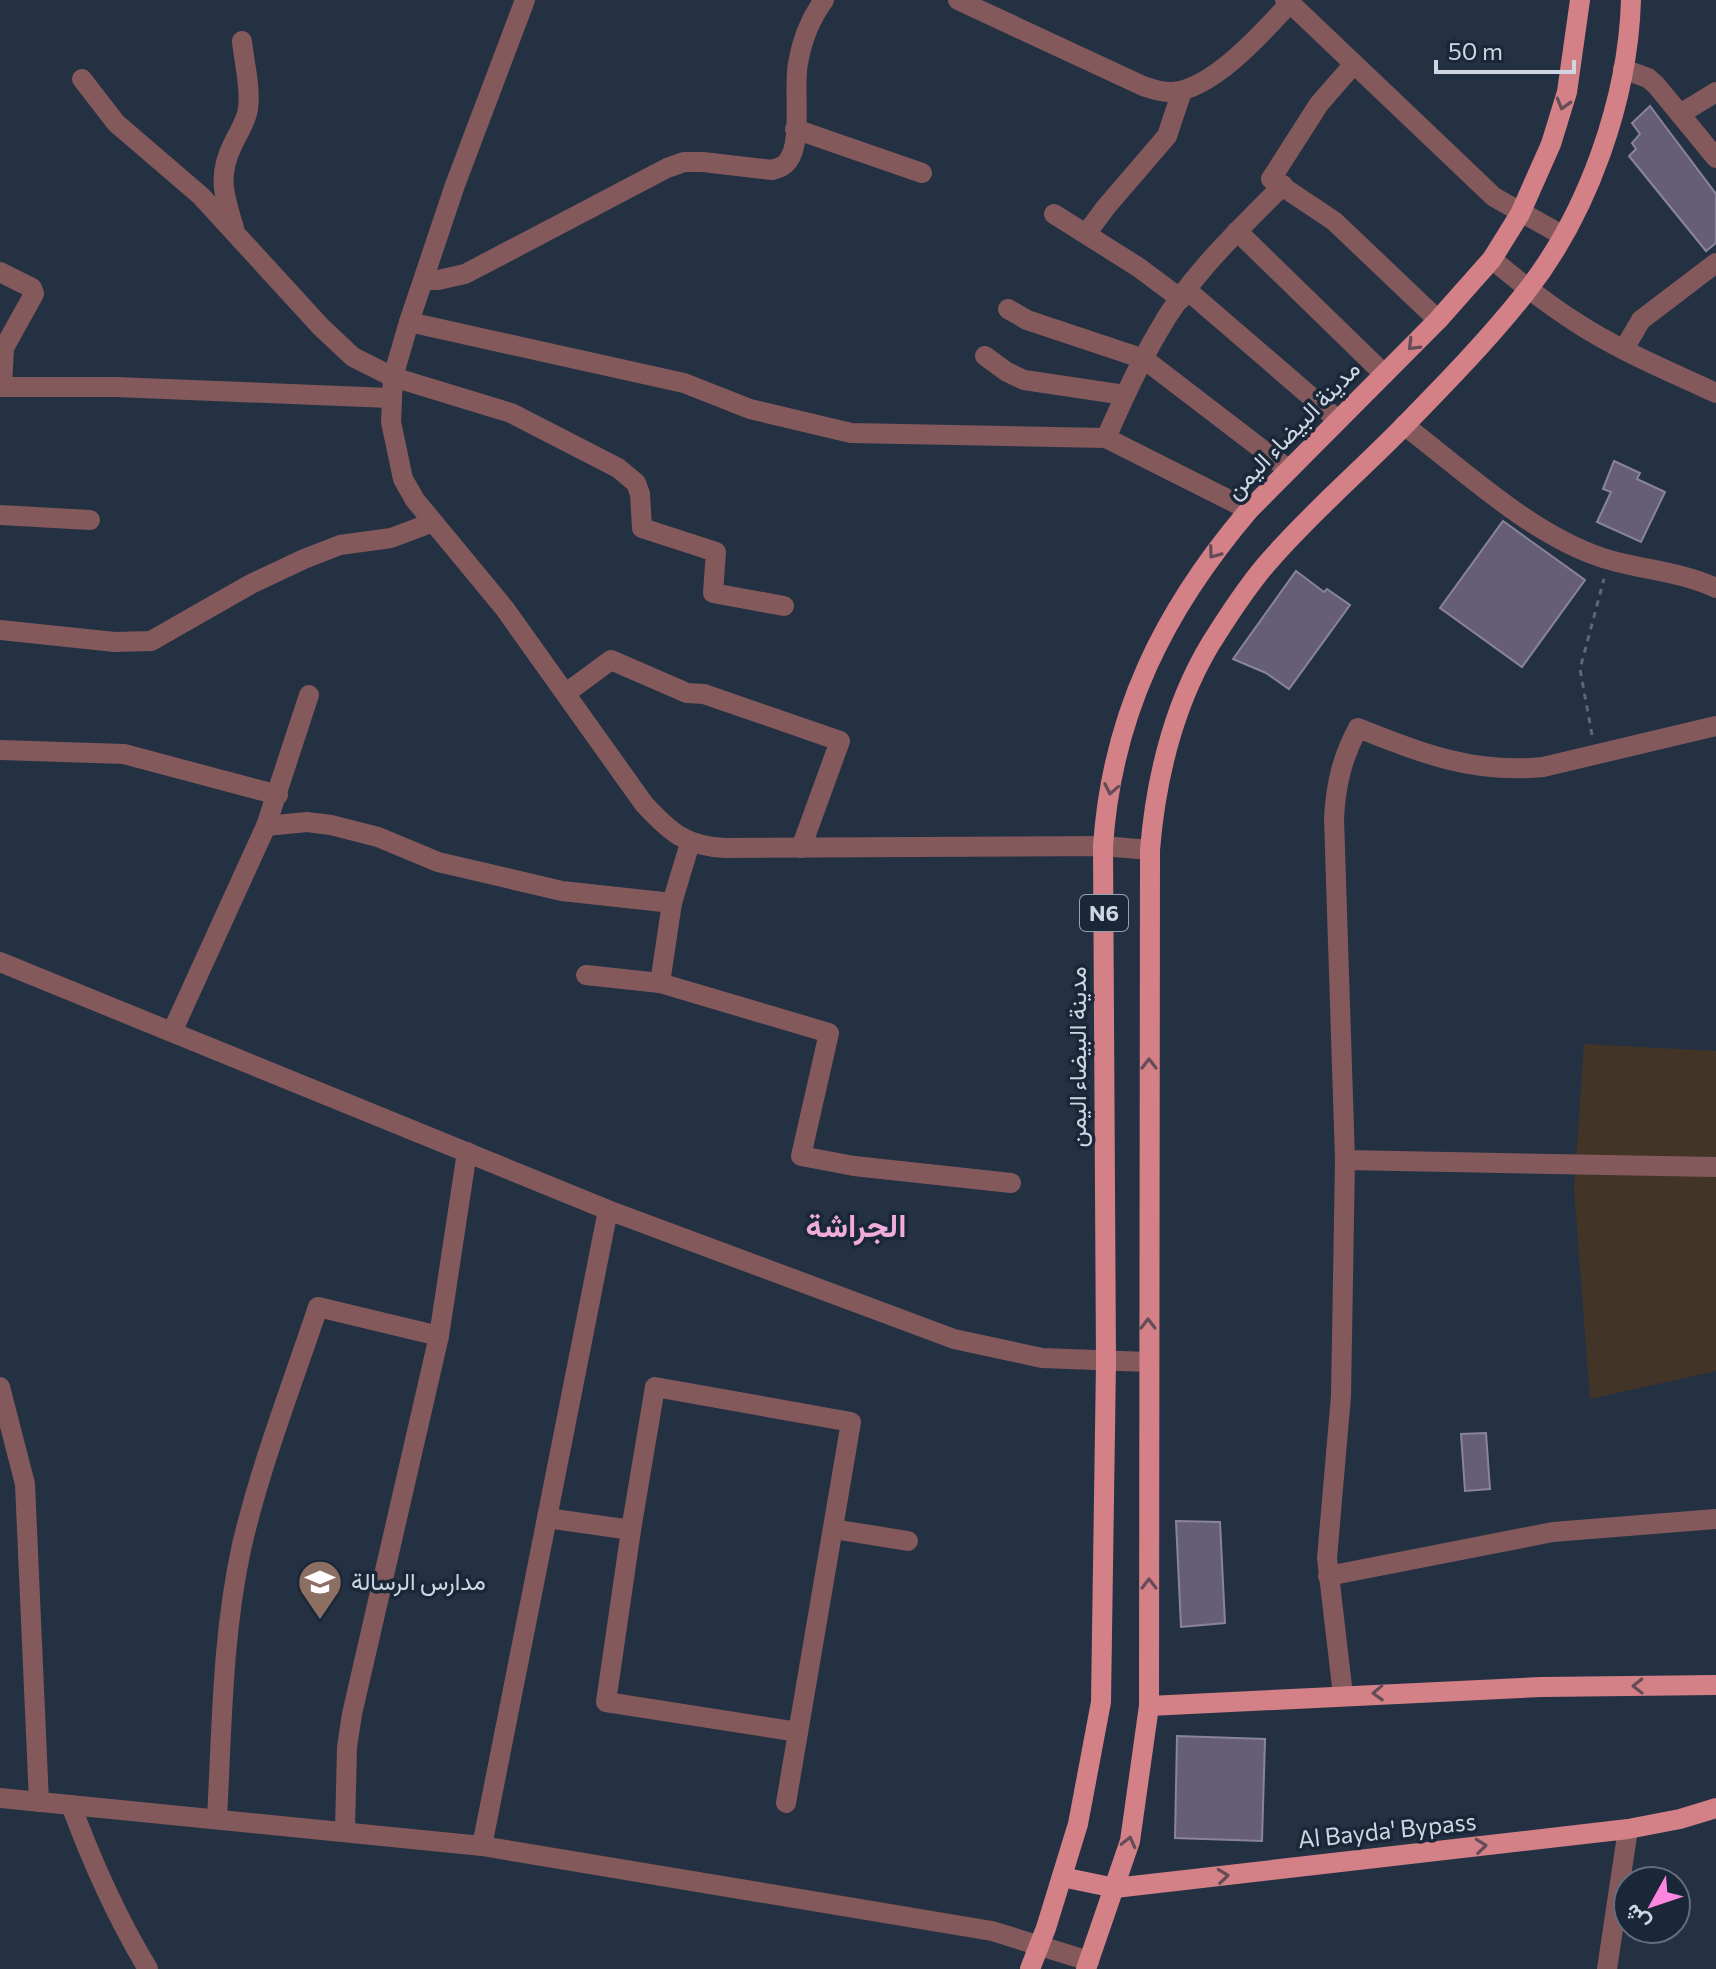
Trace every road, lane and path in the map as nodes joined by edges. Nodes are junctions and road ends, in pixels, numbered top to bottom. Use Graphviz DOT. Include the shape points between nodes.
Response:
graph roads {
  1 [pos="525,0"];
  2 [pos="824,0"];
  3 [pos="958,0"];
  4 [pos="1580,0"];
  5 [pos="1631,0"];
  6 [pos="1287,1"];
  7 [pos="242,41"];
  8 [pos="1353,65"];
  9 [pos="1623,69"];
  10 [pos="82,79"];
  11 [pos="1182,91"];
  12 [pos="1716,92"];
  13 [pos="1680,114"];
  14 [pos="795,129"];
  15 [pos="1716,158"];
  16 [pos="922,173"];
  17 [pos="1283,185"];
  18 [pos="1054,214"];
  19 [pos="1520,214"];
  20 [pos="1237,231"];
  21 [pos="1086,234"];
  22 [pos="236,235"];
  23 [pos="1562,235"];
  24 [pos="1492,259"];
  25 [pos="1716,263"];
  26 [pos="0,272"];
  27 [pos="424,280"];
  28 [pos="1528,290"];
  29 [pos="1184,294"];
  30 [pos="1008,309"];
  31 [pos="1438,320"];
  32 [pos="409,322"];
  33 [pos="1624,349"];
  34 [pos="985,356"];
  35 [pos="1144,359"];
  36 [pos="1384,374"];
  37 [pos="1,387"];
  38 [pos="392,388"];
  39 [pos="1716,393"];
  40 [pos="1125,395"];
  41 [pos="1338,420"];
  42 [pos="1404,425"];
  43 [pos="1106,438"];
  44 [pos="1289,470"];
  45 [pos="1249,510"];
  46 [pos="0,515"];
  47 [pos="90,520"];
  48 [pos="431,523"];
  49 [pos="1610,560"];
  50 [pos="1716,588"];
  51 [pos="784,606"];
  52 [pos="0,630"];
  53 [pos="566,693"];
  54 [pos="309,695"];
  55 [pos="1716,726"];
  56 [pos="0,750"];
  57 [pos="1596,754"];
  58 [pos="278,795"];
  59 [pos="266,826"];
  60 [pos="690,843"];
  61 [pos="1103,846"];
  62 [pos="801,848"];
  63 [pos="1150,850"];
  64 [pos="672,903"];
  65 [pos="0,962"];
  66 [pos="586,975"];
  67 [pos="660,983"];
  68 [pos="172,1032"];
  69 [pos="467,1152"];
  70 [pos="1345,1160"];
  71 [pos="1716,1167"];
  72 [pos="1011,1183"];
  73 [pos="608,1210"];
  74 [pos="439,1336"];
  75 [pos="1106,1362"];
  76 [pos="1148,1362"];
  77 [pos="0,1387"];
  78 [pos="547,1518"];
  79 [pos="1716,1519"];
  80 [pos="833,1529"];
  81 [pos="631,1530"];
  82 [pos="908,1541"];
  83 [pos="1328,1576"];
  84 [pos="1716,1685"];
  85 [pos="1343,1695"];
  86 [pos="1149,1706"];
  87 [pos="798,1732"];
  88 [pos="0,1798"];
  89 [pos="39,1802"];
  90 [pos="786,1803"];
  91 [pos="71,1805"];
  92 [pos="1716,1808"];
  93 [pos="217,1818"];
  94 [pos="1628,1829"];
  95 [pos="345,1830"];
  96 [pos="482,1846"];
  97 [pos="1062,1877"];
  98 [pos="1115,1888"];
  99 [pos="1039,1944"];
  100 [pos="1088,1965"];
  101 [pos="148,1969"];
  102 [pos="1030,1969"];
  103 [pos="1607,1969"];
  1 -- 27 [label="street"];
  2 -- 14 [label="street" via="801,47"];
  3 -- 11 [label="street" via="1143,86"];
  4 -- 19 [label="main road, مدينة البيضاء اليمن / N6, one-way" via="1567,92"];
  5 -- 9 [label="main road, N6"];
  6 -- 8 [label="street"];
  6 -- 11 [label="street" via="1239,54"];
  7 -- 22 [label="street" via="248,109 222,174"];
  8 -- 17 [label="street" via="1319,104 1271,179"];
  8 -- 19 [label="street" via="1494,197"];
  9 -- 13 [label="street" via="1648,78"];
  9 -- 23 [label="main road, N6" via="1599,159"];
  10 -- 22 [label="street" via="116,123 175,172"];
  11 -- 21 [label="street" via="1167,136"];
  12 -- 13 [label="street"];
  13 -- 15 [label="street"];
  14 -- 16 [label="street"];
  14 -- 27 [label="street" via="791,156 781,167 684,162 465,274"];
  17 -- 20 [label="street"];
  17 -- 31 [label="street" via="1343,228"];
  18 -- 21 [label="street"];
  19 -- 23 [label="street"];
  19 -- 24 [label="main road, مدينة البيضاء اليمن / N6"];
  20 -- 29 [label="street"];
  20 -- 36 [label="street"];
  21 -- 29 [label="street"];
  22 -- 38 [label="street" via="338,344"];
  23 -- 28 [label="main road, N6"];
  24 -- 28 [label="street"];
  24 -- 31 [label="main road, مدينة البيضاء اليمن / N6"];
  25 -- 33 [label="street" via="1641,320"];
  26 -- 37 [label="street" via="34,294 4,348"];
  27 -- 32 [label="street"];
  28 -- 33 [label="street"];
  28 -- 42 [label="main road, N6"];
  29 -- 35 [label="street"];
  29 -- 41 [label="street"];
  30 -- 35 [label="street"];
  31 -- 36 [label="main road, مدينة البيضاء اليمن / N6, one-way"];
  32 -- 38 [label="street"];
  32 -- 43 [label="street" via="684,383 750,409 851,433"];
  33 -- 39 [label="street"];
  34 -- 40 [label="street" via="1024,380"];
  35 -- 40 [label="street"];
  35 -- 44 [label="street"];
  36 -- 41 [label="main road, مدينة البيضاء اليمن / N6"];
  37 -- 38 [label="street"];
  38 -- 48 [label="street" via="391,422 403,479"];
  38 -- 51 [label="street" via="511,413 618,468 636,483 642,528 716,552 713,593"];
  40 -- 43 [label="street"];
  41 -- 44 [label="main road, مدينة البيضاء اليمن / N6"];
  42 -- 49 [label="street" via="1531,522"];
  42 -- 63 [label="main road, N6" via="1270,560 1216,634 1176,721 1158,786"];
  43 -- 45 [label="street"];
  44 -- 45 [label="main road, مدينة البيضاء اليمن / N6"];
  45 -- 61 [label="main road, مدينة البيضاء اليمن / N6, one-way" via="1198,575 1143,674 1118,750"];
  46 -- 47 [label="street"];
  48 -- 52 [label="street" via="304,559 151,641"];
  48 -- 53 [label="street" via="505,609"];
  49 -- 50 [label="street"];
  49 -- 57 [label="path" via="1580,669"];
  53 -- 60 [label="street" via="644,804"];
  53 -- 62 [label="street" via="611,660 687,693 704,694 840,741"];
  54 -- 58 [label="street"];
  55 -- 57 [label="street"];
  56 -- 58 [label="street" via="124,754"];
  57 -- 70 [label="street" via="1543,767 1489,769 1422,753 1358,728 1340,769 1334,818"];
  58 -- 59 [label="street"];
  59 -- 64 [label="street" via="331,825 378,837 438,862 562,891"];
  59 -- 68 [label="street"];
  60 -- 62 [label="street"];
  60 -- 64 [label="street"];
  61 -- 62 [label="street"];
  61 -- 63 [label="street"];
  61 -- 75 [label="main road, مدينة البيضاء اليمن / N6"];
  76 -- 63 [label="main road, N6, one-way"];
  64 -- 67 [label="street"];
  65 -- 68 [label="street"];
  66 -- 67 [label="street"];
  67 -- 72 [label="street" via="829,1033 801,1156"];
  68 -- 69 [label="street"];
  69 -- 73 [label="street"];
  69 -- 74 [label="street"];
  70 -- 71 [label="street"];
  70 -- 83 [label="street" via="1341,1396"];
  73 -- 75 [label="street" via="954,1339 1042,1358"];
  73 -- 78 [label="street"];
  74 -- 93 [label="street" via="318,1307 238,1565 226,1646"];
  74 -- 95 [label="street" via="355,1696 347,1747"];
  75 -- 76 [label="street"];
  75 -- 97 [label="main road, مدينة البيضاء اليمن / N6" via="1101,1702 1078,1824"];
  86 -- 76 [label="main road, N6, one-way"];
  77 -- 89 [label="street" via="25,1484"];
  78 -- 81 [label="street"];
  78 -- 96 [label="street"];
  79 -- 83 [label="street" via="1553,1532"];
  80 -- 81 [label="street" via="851,1422 655,1387"];
  80 -- 82 [label="street"];
  80 -- 87 [label="street"];
  81 -- 87 [label="street" via="606,1702"];
  83 -- 85 [label="street"];
  84 -- 85 [label="main road, one-way"];
  85 -- 86 [label="main road"];
  98 -- 86 [label="main road, N6, one-way" via="1130,1841"];
  87 -- 90 [label="street"];
  88 -- 89 [label="street"];
  89 -- 91 [label="street"];
  91 -- 93 [label="street"];
  91 -- 101 [label="street" via="122,1926"];
  92 -- 94 [label="main road, Al Bayda' Bypass"];
  93 -- 95 [label="street"];
  98 -- 94 [label="main road, Al Bayda' Bypass, one-way"];
  94 -- 103 [label="street"];
  95 -- 96 [label="street"];
  96 -- 99 [label="street" via="992,1931"];
  97 -- 98 [label="main road, Al Bayda' Bypass"];
  97 -- 99 [label="main road, مدينة البيضاء اليمن / N6"];
  98 -- 100 [label="main road, N6"];
  99 -- 100 [label="street"];
  99 -- 102 [label="main road, مدينة البيضاء اليمن / N6"];
}
